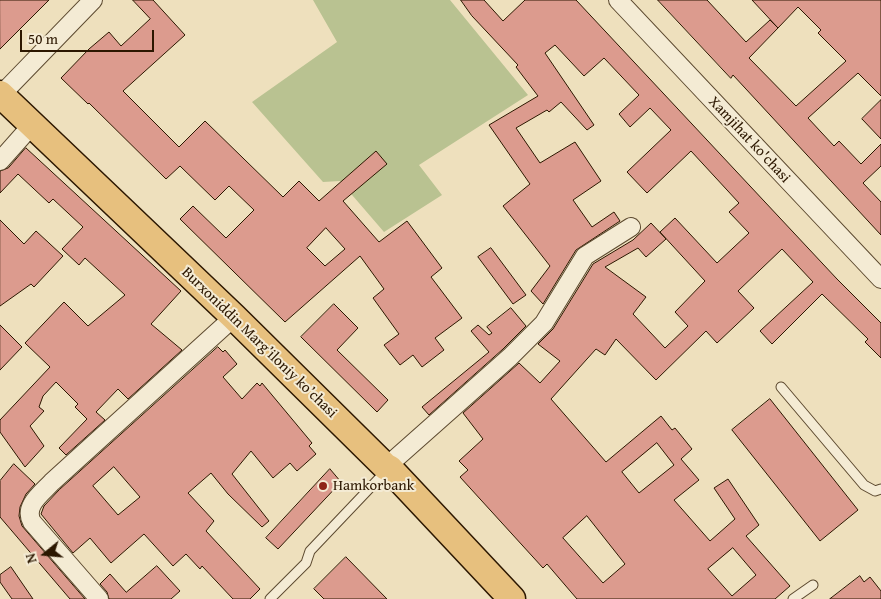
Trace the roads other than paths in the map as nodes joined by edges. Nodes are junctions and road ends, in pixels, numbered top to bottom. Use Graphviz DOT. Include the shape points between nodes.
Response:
graph roads {
  1 [pos="93,0"];
  2 [pos="618,0"];
  3 [pos="1,94"];
  4 [pos="32,125"];
  5 [pos="0,161"];
  6 [pos="631,227"];
  7 [pos="881,279"];
  8 [pos="234,317"];
  9 [pos="781,387"];
  10 [pos="388,467"];
  11 [pos="881,489"];
  12 [pos="813,585"];
  13 [pos="99,599"];
  14 [pos="270,599"];
  15 [pos="512,599"];
  16 [pos="793,599"];
  1 -- 3 [label="street"];
  2 -- 7 [label="street, Xamjihat ko'chasi"];
  3 -- 4 [label="main road, Burxoniddin Marg’iloniy ko’chasi"];
  4 -- 5 [label="street"];
  4 -- 8 [label="main road, Burxoniddin Marg’iloniy ko’chasi"];
  6 -- 10 [label="street" via="585,256 544,323"];
  8 -- 10 [label="main road, Burxoniddin Marg’iloniy ko’chasi"];
  8 -- 13 [label="street" via="52,482 31,506 29,516 32,522"];
  9 -- 11 [label="lane" via="864,485 874,491"];
  10 -- 14 [label="lane" via="310,551 306,564"];
  10 -- 15 [label="main road, Burxoniddin Marg’iloniy ko’chasi"];
  12 -- 16 [label="lane"];
}
